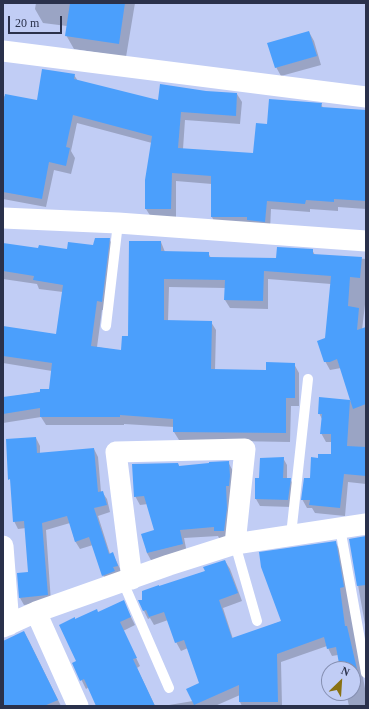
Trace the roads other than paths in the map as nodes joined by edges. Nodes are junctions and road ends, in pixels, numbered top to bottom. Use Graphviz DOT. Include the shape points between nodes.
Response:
graph roads {
  1 [pos="3,51"];
  2 [pos="366,97"];
  3 [pos="3,218"];
  4 [pos="118,223"];
  5 [pos="366,241"];
  6 [pos="106,326"];
  7 [pos="308,379"];
  8 [pos="366,524"];
  9 [pos="340,528"];
  10 [pos="291,535"];
  11 [pos="235,544"];
  12 [pos="3,546"];
  13 [pos="128,580"];
  14 [pos="36,612"];
  15 [pos="257,621"];
  16 [pos="6,626"];
  17 [pos="366,673"];
  18 [pos="169,688"];
  19 [pos="78,706"];
  1 -- 2 [label="street"];
  3 -- 4 [label="street"];
  4 -- 5 [label="street"];
  4 -- 6 [label="lane"];
  7 -- 10 [label="lane"];
  8 -- 9 [label="street"];
  9 -- 10 [label="street"];
  9 -- 17 [label="lane"];
  10 -- 11 [label="street"];
  11 -- 13 [label="street"];
  11 -- 13 [label="street" via="245,449 116,452"];
  11 -- 15 [label="lane"];
  12 -- 16 [label="street"];
  13 -- 14 [label="street"];
  13 -- 18 [label="lane"];
  14 -- 16 [label="street"];
  14 -- 19 [label="street"];
}
